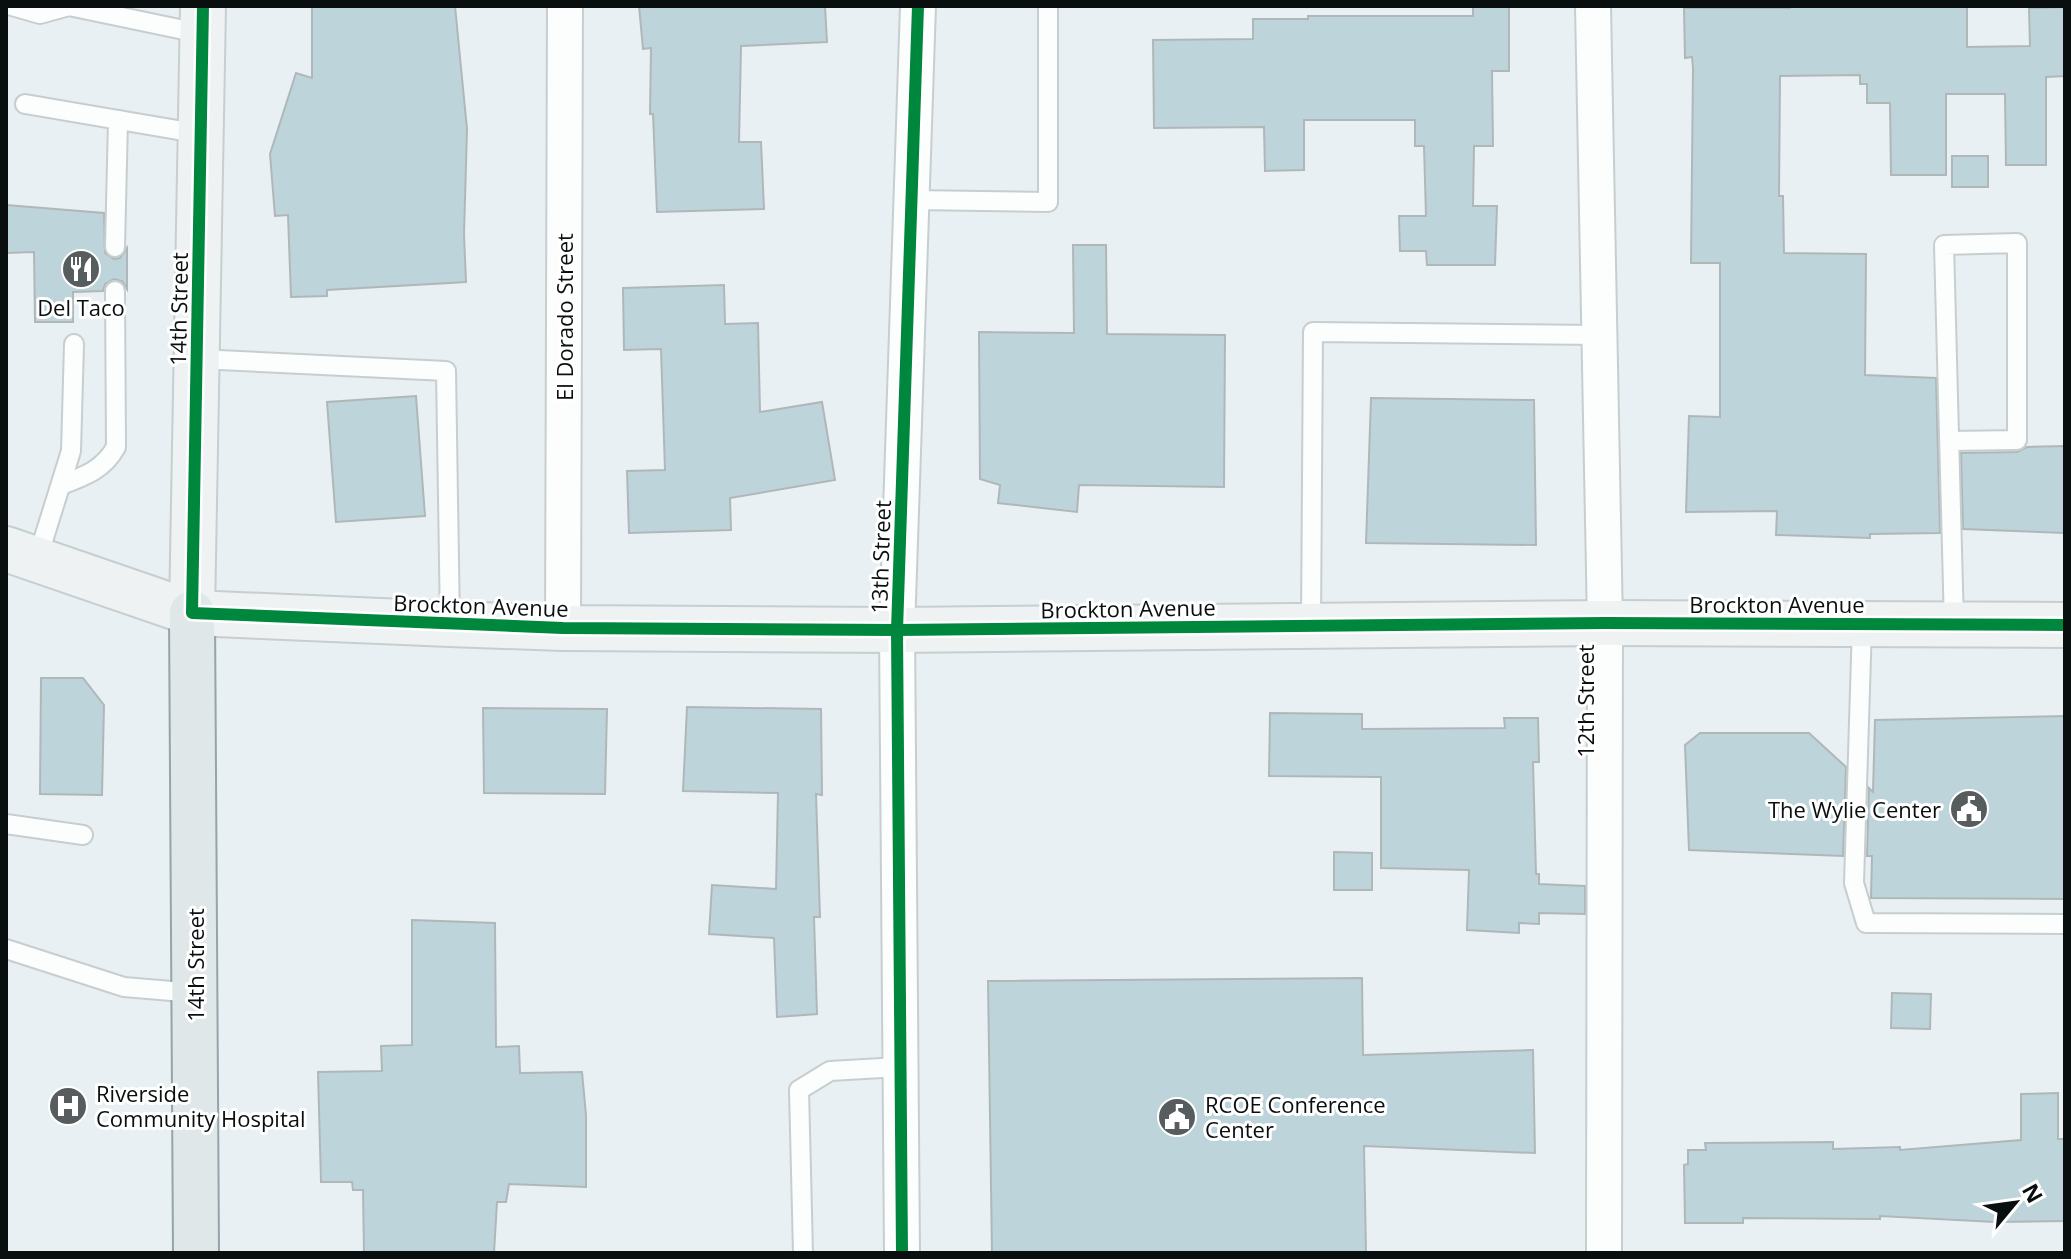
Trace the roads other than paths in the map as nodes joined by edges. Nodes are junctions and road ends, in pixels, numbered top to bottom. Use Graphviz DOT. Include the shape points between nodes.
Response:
graph roads {
  1 [pos="12,6"];
  2 [pos="565,6"];
  3 [pos="918,6"];
  4 [pos="1048,6"];
  5 [pos="1593,6"];
  6 [pos="203,20"];
  7 [pos="25,104"];
  8 [pos="118,120"];
  9 [pos="201,134"];
  10 [pos="912,200"];
  11 [pos="115,247"];
  12 [pos="115,291"];
  13 [pos="1600,335"];
  14 [pos="74,344"];
  15 [pos="198,359"];
  16 [pos="1950,441"];
  17 [pos="61,485"];
  18 [pos="22,555"];
  19 [pos="192,613"];
  20 [pos="1605,623"];
  21 [pos="450,624"];
  22 [pos="1862,625"];
  23 [pos="1954,625"];
  24 [pos="2065,625"];
  25 [pos="1311,626"];
  26 [pos="563,628"];
  27 [pos="897,630"];
  28 [pos="6,824"];
  29 [pos="83,835"];
  30 [pos="2065,924"];
  31 [pos="6,949"];
  32 [pos="195,993"];
  33 [pos="899,1067"];
  34 [pos="196,1253"];
  35 [pos="803,1253"];
  36 [pos="902,1253"];
  37 [pos="1604,1253"];
  1 -- 6 [label="lane" via="40,14 69,6"];
  2 -- 26 [label="street, El Dorado Street"];
  3 -- 10 [label="street, 13th Street"];
  4 -- 10 [label="lane" via="1048,202"];
  5 -- 13 [label="street, 12th Street"];
  6 -- 9 [label="main road, 14th Street"];
  7 -- 8 [label="lane"];
  8 -- 9 [label="lane"];
  8 -- 11 [label="lane"];
  9 -- 15 [label="main road, 14th Street"];
  10 -- 27 [label="street, 13th Street"];
  12 -- 17 [label="lane" via="116,447 89,475"];
  13 -- 20 [label="street, 12th Street"];
  13 -- 25 [label="lane" via="1313,332"];
  14 -- 17 [label="lane" via="71,451"];
  15 -- 19 [label="main road, 14th Street"];
  15 -- 21 [label="lane" via="446,371"];
  16 -- 16 [label="lane" via="1944,245 2017,243 2017,440"];
  16 -- 23 [label="lane"];
  17 -- 18 [label="lane"];
  18 -- 19 [label="main road, Brockton Avenue"];
  19 -- 21 [label="main road, Brockton Avenue"];
  19 -- 32 [label="main road, 14th Street"];
  20 -- 22 [label="main road, Brockton Avenue"];
  20 -- 25 [label="main road, Brockton Avenue"];
  20 -- 37 [label="street, 12th Street"];
  21 -- 26 [label="main road, Brockton Avenue"];
  22 -- 23 [label="main road, Brockton Avenue"];
  22 -- 30 [label="lane" via="1854,883 1866,923"];
  23 -- 24 [label="main road, Brockton Avenue"];
  25 -- 27 [label="main road, Brockton Avenue"];
  26 -- 27 [label="main road, Brockton Avenue"];
  27 -- 33 [label="street, 13th Street"];
  28 -- 29 [label="lane"];
  31 -- 32 [label="lane" via="124,987"];
  32 -- 34 [label="main road, 14th Street"];
  33 -- 35 [label="lane" via="830,1071 799,1090"];
  33 -- 36 [label="street, 13th Street"];
}
